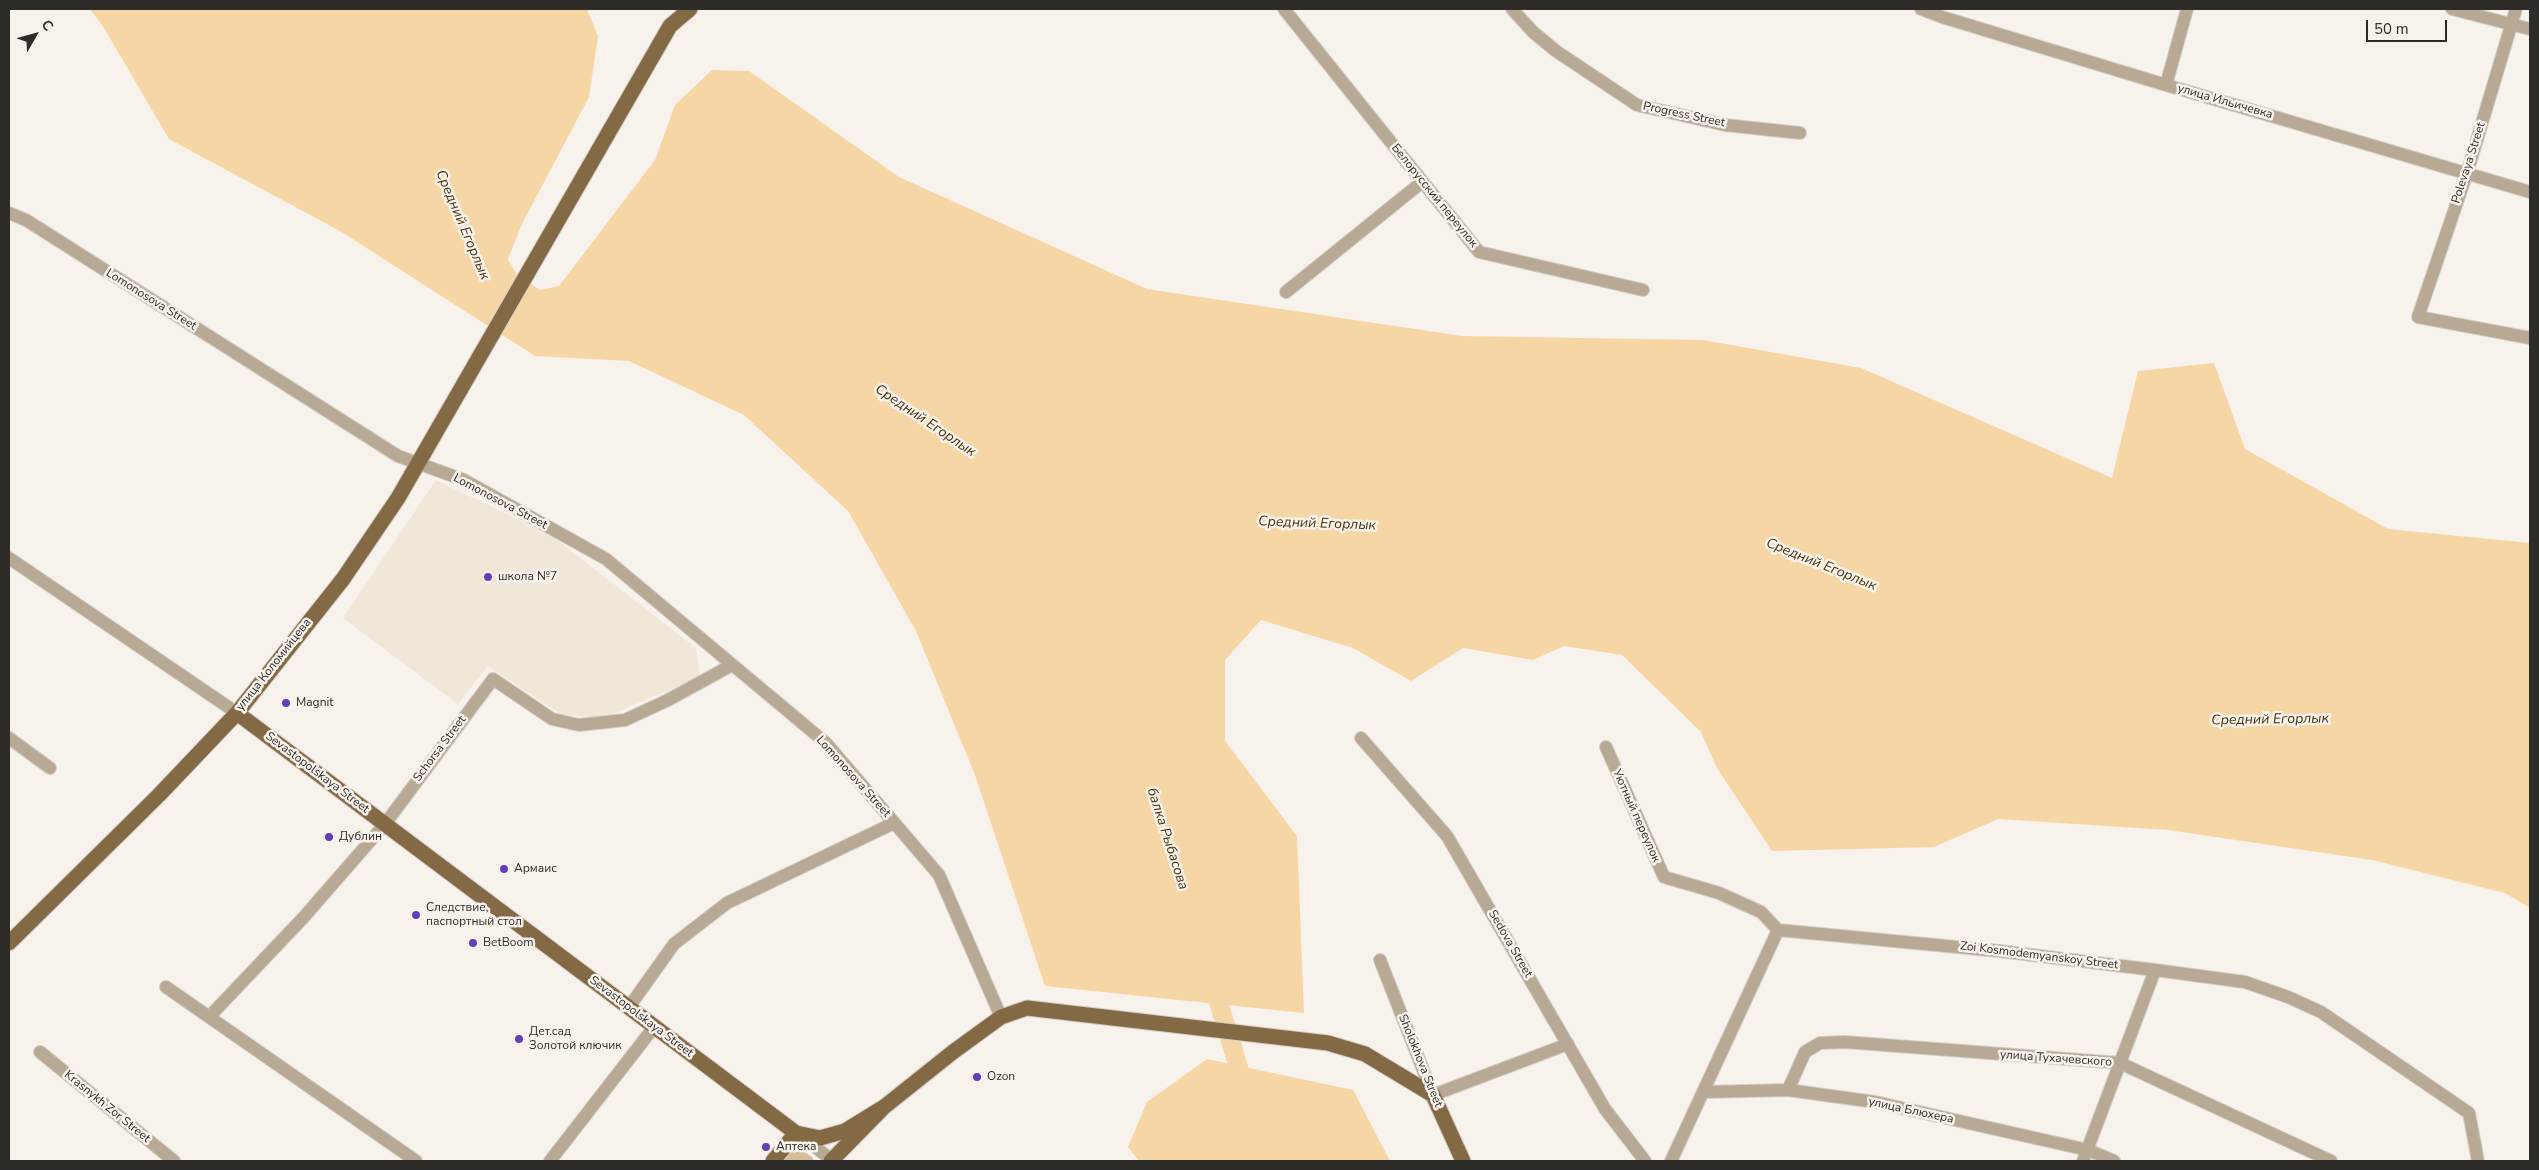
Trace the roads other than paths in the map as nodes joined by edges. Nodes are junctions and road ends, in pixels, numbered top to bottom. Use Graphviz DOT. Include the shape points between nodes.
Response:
graph roads {
  1 [pos="690,9"];
  2 [pos="1284,9"];
  3 [pos="1512,9"];
  4 [pos="1921,9"];
  5 [pos="2187,9"];
  6 [pos="2452,9"];
  7 [pos="2516,9"];
  8 [pos="2512,24"];
  9 [pos="2530,29"];
  10 [pos="2166,85"];
  11 [pos="1800,133"];
  12 [pos="2466,173"];
  13 [pos="1422,182"];
  14 [pos="2530,192"];
  15 [pos="9,212"];
  16 [pos="1644,290"];
  17 [pos="1286,292"];
  18 [pos="2530,338"];
  19 [pos="418,463"];
  20 [pos="9,558"];
  21 [pos="732,665"];
  22 [pos="237,713"];
  23 [pos="9,738"];
  24 [pos="1361,738"];
  25 [pos="1606,748"];
  26 [pos="50,768"];
  27 [pos="894,823"];
  28 [pos="385,824"];
  29 [pos="1778,930"];
  30 [pos="9,943"];
  31 [pos="1380,960"];
  32 [pos="2155,970"];
  33 [pos="166,987"];
  34 [pos="629,1007"];
  35 [pos="209,1017"];
  36 [pos="1001,1017"];
  37 [pos="654,1027"];
  38 [pos="1568,1044"];
  39 [pos="40,1052"];
  40 [pos="2120,1064"];
  41 [pos="1788,1090"];
  42 [pos="1704,1092"];
  43 [pos="1433,1095"];
  44 [pos="884,1107"];
  45 [pos="796,1133"];
  46 [pos="2085,1155"];
  47 [pos="174,1161"];
  48 [pos="416,1161"];
  49 [pos="550,1161"];
  50 [pos="773,1161"];
  51 [pos="833,1161"];
  52 [pos="1463,1161"];
  53 [pos="1645,1161"];
  54 [pos="1671,1161"];
  55 [pos="2114,1161"];
  56 [pos="2331,1161"];
  57 [pos="2478,1161"];
  1 -- 19 [label="main road, улица Коломийцева" via="670,26"];
  2 -- 13 [label="street, Белорусский переулок"];
  3 -- 11 [label="street, Progress Street" via="1533,32 1556,50 1637,105 1725,125"];
  4 -- 10 [label="street, улица Ильичевка"];
  5 -- 10 [label="street"];
  6 -- 8 [label="street"];
  7 -- 8 [label="street, Polevaya Street"];
  8 -- 9 [label="street"];
  8 -- 12 [label="street, Polevaya Street"];
  10 -- 12 [label="street, улица Ильичевка"];
  12 -- 14 [label="street, улица Ильичевка"];
  12 -- 18 [label="street, Polevaya Street" via="2418,317"];
  13 -- 16 [label="street, Белорусский переулок" via="1479,252"];
  13 -- 17 [label="street"];
  15 -- 19 [label="street, Lomonosova Street" via="398,456"];
  19 -- 21 [label="street, Lomonosova Street" via="464,480 606,559"];
  19 -- 22 [label="main road, улица Коломийцева" via="343,579"];
  20 -- 22 [label="street, Sevastopolskaya Street"];
  21 -- 27 [label="street, Lomonosova Street" via="826,743"];
  21 -- 28 [label="street, Schorsa Street" via="624,720 579,725 552,718 493,679"];
  22 -- 28 [label="main road, Sevastopolskaya Street"];
  22 -- 30 [label="main road, улица Коломийцева"];
  23 -- 26 [label="street"];
  24 -- 38 [label="street, Sedova Street" via="1448,836"];
  25 -- 29 [label="street, Уютный переулок" via="1664,877 1719,893 1761,912"];
  27 -- 34 [label="street, Lomonosova Street" via="727,903 674,944"];
  27 -- 36 [label="street, Lomonosova Street" via="938,875"];
  28 -- 34 [label="main road, Sevastopolskaya Street"];
  28 -- 35 [label="street, Schorsa Street"];
  29 -- 32 [label="street, Zoi Kosmodemyanskoy Street"];
  29 -- 42 [label="street"];
  31 -- 43 [label="street, Sholokhova Street"];
  32 -- 40 [label="street"];
  32 -- 57 [label="street, Zoi Kosmodemyanskoy Street" via="2245,982 2288,996 2321,1012 2470,1113"];
  33 -- 35 [label="street"];
  34 -- 37 [label="main road, Sevastopolskaya Street"];
  35 -- 48 [label="street"];
  36 -- 43 [label="main road" via="1028,1008 1328,1043 1366,1054"];
  36 -- 44 [label="main road"];
  37 -- 45 [label="main road, Sevastopolskaya Street"];
  37 -- 49 [label="street"];
  38 -- 43 [label="street"];
  38 -- 53 [label="street, Sedova Street" via="1605,1109"];
  39 -- 47 [label="street, Krasnykh Zor Street"];
  40 -- 41 [label="street, улица Тухачевского" via="1845,1042 1820,1043 1805,1052"];
  40 -- 46 [label="street"];
  40 -- 56 [label="street, улица Тухачевского"];
  41 -- 42 [label="street, улица Блюхера"];
  41 -- 46 [label="street, улица Блюхера" via="1875,1102"];
  42 -- 54 [label="street"];
  43 -- 52 [label="main road, Sholokhova Street"];
  44 -- 45 [label="main road" via="845,1131 820,1138"];
  44 -- 51 [label="main road"];
  45 -- 50 [label="main road"];
  45 -- 51 [label="street, Sevastopolskaya Street"];
  46 -- 55 [label="street, улица Блюхера"];
}
